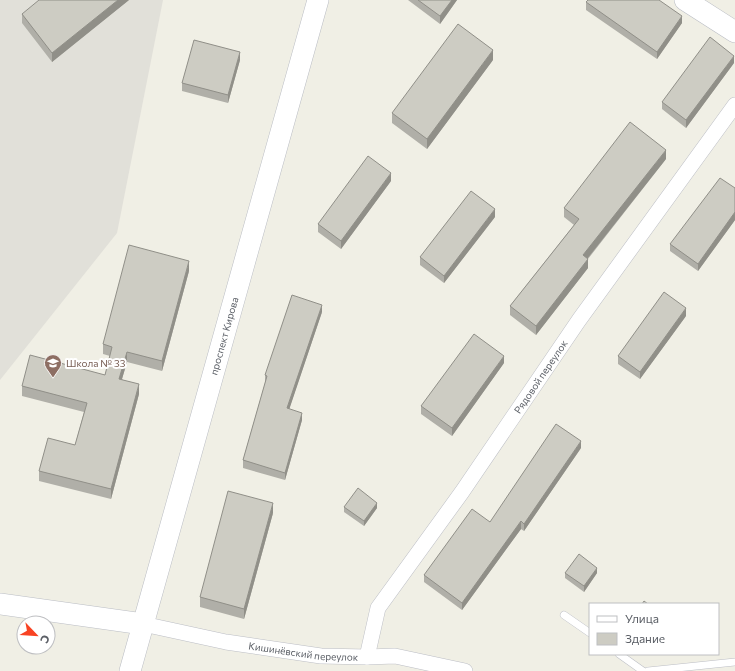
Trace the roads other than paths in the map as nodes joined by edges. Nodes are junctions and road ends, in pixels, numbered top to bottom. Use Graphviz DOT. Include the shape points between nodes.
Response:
graph roads {
  1 [pos="318,0"];
  2 [pos="685,0"];
  3 [pos="735,32"];
  4 [pos="735,106"];
  5 [pos="0,604"];
  6 [pos="564,615"];
  7 [pos="143,624"];
  8 [pos="589,632"];
  9 [pos="620,655"];
  10 [pos="367,657"];
  11 [pos="735,662"];
  12 [pos="130,671"];
  13 [pos="465,671"];
  14 [pos="643,671"];
  15 [pos="648,671"];
  1 -- 7 [label="street, проспект Кирова"];
  2 -- 3 [label="street"];
  4 -- 10 [label="street, Рядовой переулок" via="579,320 462,492 378,608"];
  5 -- 7 [label="street"];
  6 -- 8 [label="lane"];
  7 -- 10 [label="street, Кишинёвский переулок" via="226,642 321,656"];
  7 -- 12 [label="street, проспект Кирова"];
  9 -- 14 [label="lane"];
  10 -- 13 [label="street, Кишинёвский переулок" via="394,656"];
  11 -- 15 [label="lane"];
}
